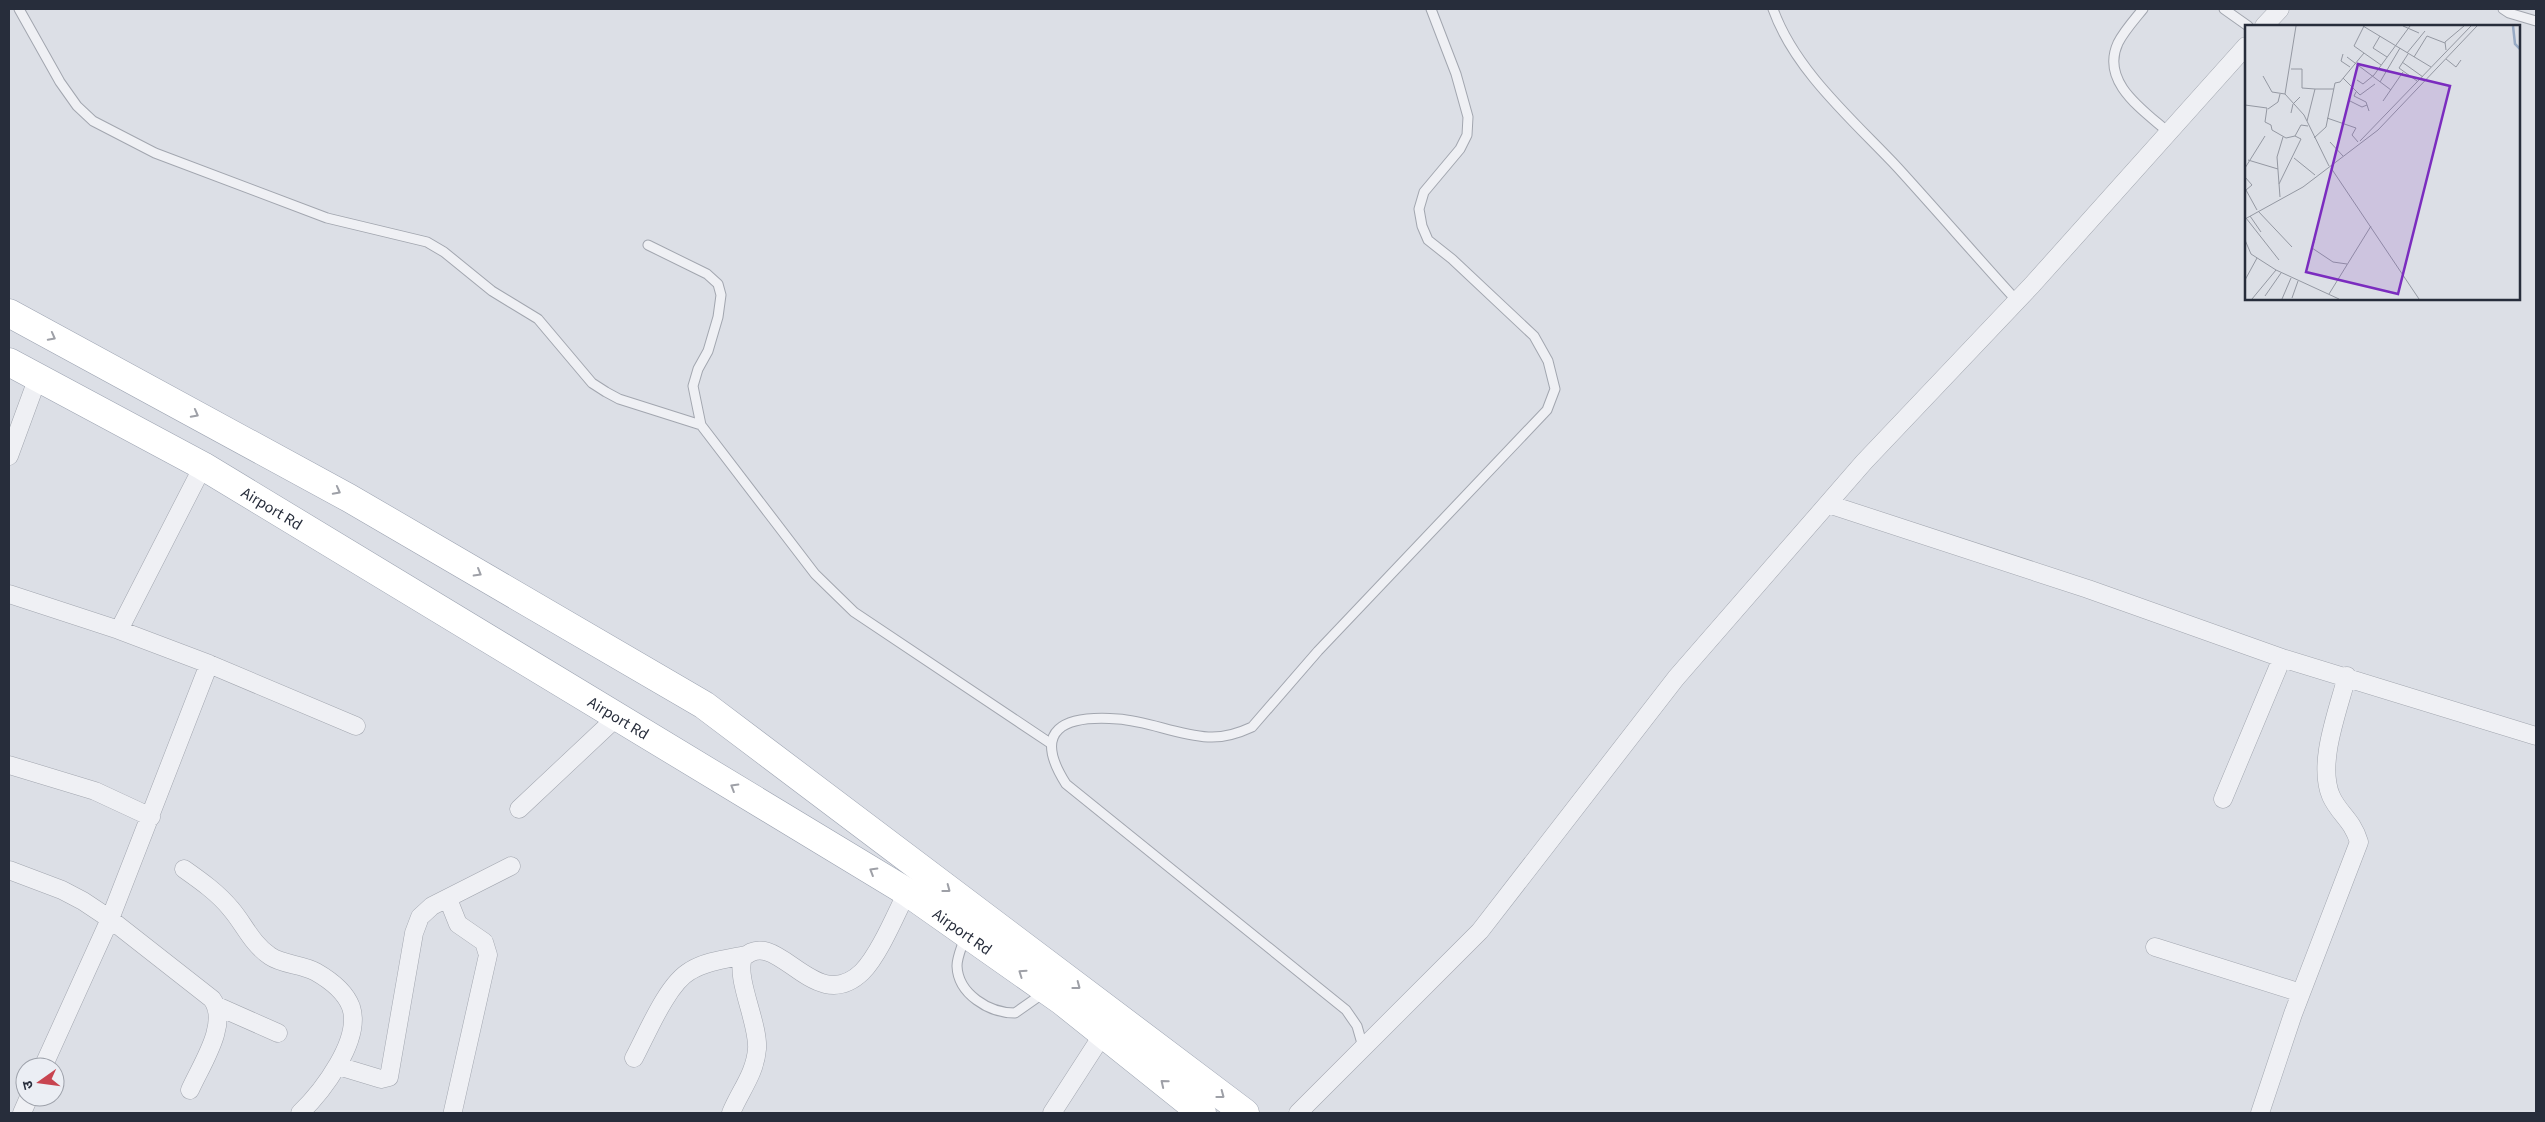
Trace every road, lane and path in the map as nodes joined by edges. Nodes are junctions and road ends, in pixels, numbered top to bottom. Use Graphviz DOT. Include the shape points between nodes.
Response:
graph roads {
  1 [pos="19,9"];
  2 [pos="1431,9"];
  3 [pos="1773,9"];
  4 [pos="2143,9"];
  5 [pos="2224,9"];
  6 [pos="2280,9"];
  7 [pos="2503,9"];
  8 [pos="2536,21"];
  9 [pos="2247,25"];
  10 [pos="2265,25"];
  11 [pos="2245,47"];
  12 [pos="2168,132"];
  13 [pos="648,245"];
  14 [pos="2017,301"];
  15 [pos="9,313"];
  16 [pos="9,362"];
  17 [pos="38,377"];
  18 [pos="701,424"];
  19 [pos="9,456"];
  20 [pos="203,466"];
  21 [pos="1828,504"];
  22 [pos="9,594"];
  23 [pos="119,630"];
  24 [pos="2282,658"];
  25 [pos="209,664"];
  26 [pos="2347,676"];
  27 [pos="618,716"];
  28 [pos="356,726"];
  29 [pos="2536,736"];
  30 [pos="1050,743"];
  31 [pos="9,765"];
  32 [pos="2223,799"];
  33 [pos="519,808"];
  34 [pos="150,816"];
  35 [pos="511,866"];
  36 [pos="184,869"];
  37 [pos="9,870"];
  38 [pos="907,892"];
  39 [pos="448,899"];
  40 [pos="110,919"];
  41 [pos="966,934"];
  42 [pos="2154,947"];
  43 [pos="746,955"];
  44 [pos="1047,990"];
  45 [pos="2301,993"];
  46 [pos="218,1006"];
  47 [pos="278,1033"];
  48 [pos="1103,1034"];
  49 [pos="1363,1047"];
  50 [pos="48,1057"];
  51 [pos="634,1058"];
  52 [pos="338,1066"];
  53 [pos="190,1090"];
  54 [pos="453,1111"];
  55 [pos="300,1113"];
  56 [pos="731,1113"];
  57 [pos="1052,1113"];
  58 [pos="1202,1113"];
  59 [pos="1245,1113"];
  60 [pos="1298,1113"];
  61 [pos="2260,1113"];
  1 -- 18 [label="lane" via="60,82 77,106 93,121 155,153 327,218 428,242 492,291 538,319 592,383 619,399"];
  2 -- 30 [label="lane" via="1465,100 1467,135 1460,149 1424,192 1419,208 1422,226 1428,240 1534,336 1548,361 1554,388 1547,410 1318,650 1252,727 1238,734 1210,737 1117,718 1087,720 1061,726 1054,731"];
  3 -- 14 [label="lane" via="1780,29 1815,79"];
  4 -- 12 [label="lane" via="2119,42 2114,70 2120,86 2129,97"];
  5 -- 9 [label="lane"];
  6 -- 10 [label="street"];
  7 -- 8 [label="lane"];
  11 -- 12 [label="street"];
  12 -- 14 [label="street"];
  13 -- 18 [label="lane" via="707,274 718,284 721,296 708,351 693,386"];
  14 -- 21 [label="street"];
  15 -- 59 [label="main road, one-way" via="349,498 704,705"];
  16 -- 17 [label="main road, Airport Rd"];
  17 -- 19 [label="street"];
  17 -- 20 [label="main road, Airport Rd"];
  18 -- 30 [label="lane" via="816,574 854,612"];
  20 -- 23 [label="street"];
  20 -- 27 [label="main road, Airport Rd"];
  21 -- 24 [label="street" via="2088,589"];
  21 -- 49 [label="street" via="1676,678 1480,930"];
  22 -- 23 [label="street"];
  23 -- 25 [label="street"];
  24 -- 26 [label="street"];
  24 -- 32 [label="street"];
  25 -- 28 [label="street"];
  25 -- 34 [label="street"];
  26 -- 29 [label="street"];
  26 -- 45 [label="street" via="2324,768 2332,798 2354,827 2359,842"];
  27 -- 33 [label="street"];
  38 -- 27 [label="main road, Airport Rd, one-way"];
  30 -- 49 [label="lane" via="1066,784 1346,1010 1357,1026"];
  31 -- 34 [label="street" via="95,791"];
  34 -- 40 [label="street"];
  35 -- 39 [label="street"];
  36 -- 52 [label="street" via="224,901 257,945 270,956 314,970 343,993 352,1015 346,1048"];
  37 -- 40 [label="street" via="62,890"];
  38 -- 41 [label="main road, Airport Rd"];
  38 -- 43 [label="street" via="867,965 841,985 818,983 766,950"];
  39 -- 52 [label="street" via="425,911 416,924 389,1077 381,1080"];
  39 -- 54 [label="street" via="458,924 484,942 488,955"];
  40 -- 46 [label="street" via="200,988"];
  40 -- 50 [label="street"];
  44 -- 41 [label="main road, Airport Rd, one-way"];
  41 -- 44 [label="lane" via="957,964 962,984 975,998 998,1011 1015,1013"];
  42 -- 45 [label="street"];
  43 -- 51 [label="street" via="701,965 676,982"];
  43 -- 56 [label="street" via="741,966 757,1048 749,1081"];
  44 -- 48 [label="main road, Airport Rd"];
  45 -- 61 [label="street"];
  46 -- 47 [label="street"];
  46 -- 53 [label="street" via="218,1029"];
  48 -- 57 [label="street"];
  58 -- 48 [label="main road, Airport Rd, one-way"];
  49 -- 60 [label="street"];
  52 -- 55 [label="street"];
}
